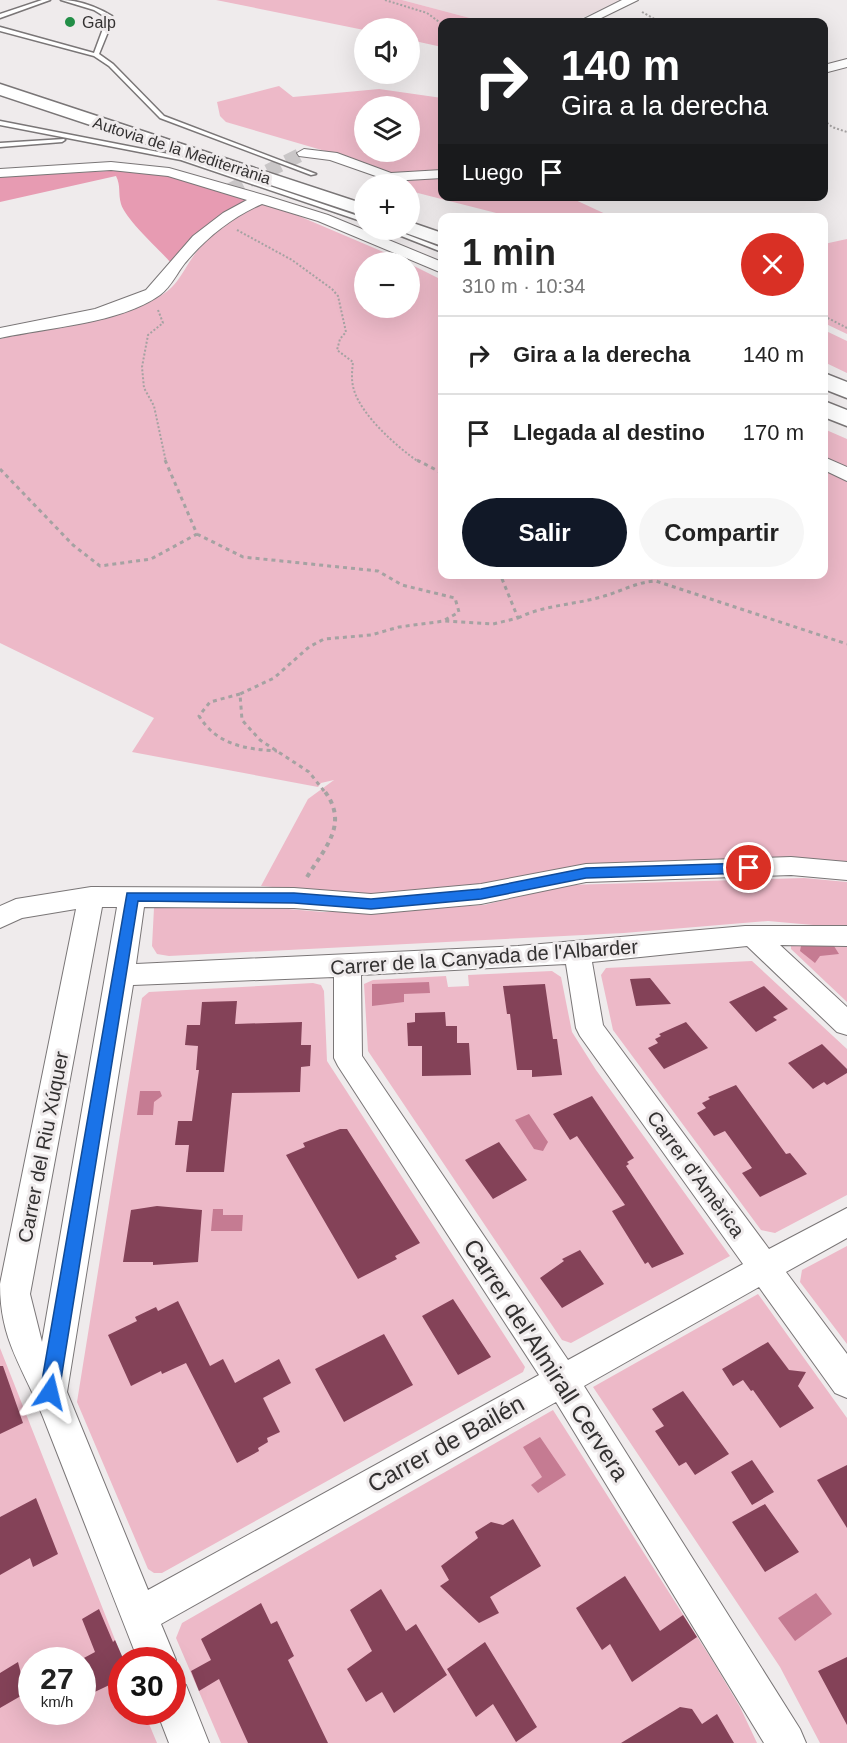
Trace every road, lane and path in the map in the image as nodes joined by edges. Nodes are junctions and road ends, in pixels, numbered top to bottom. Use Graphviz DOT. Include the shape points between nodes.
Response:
graph roads {
  1 [pos="47,0"];
  2 [pos="64,0"];
  3 [pos="386,0"];
  4 [pos="632,0"];
  5 [pos="0,16"];
  6 [pos="593,18"];
  7 [pos="438,21"];
  8 [pos="0,29"];
  9 [pos="96,55"];
  10 [pos="847,63"];
  11 [pos="828,68"];
  12 [pos="0,75"];
  13 [pos="0,89"];
  14 [pos="0,123"];
  15 [pos="828,124"];
  16 [pos="847,132"];
  17 [pos="81,139"];
  18 [pos="0,145"];
  19 [pos="304,153"];
  20 [pos="0,173"];
  21 [pos="313,174"];
  22 [pos="438,174"];
  23 [pos="333,180"];
  24 [pos="262,199"];
  25 [pos="354,207"];
  26 [pos="354,217"];
  27 [pos="215,226"];
  28 [pos="420,232"];
  29 [pos="438,238"];
  30 [pos="416,240"];
  31 [pos="438,248"];
  32 [pos="438,266"];
  33 [pos="151,293"];
  34 [pos="828,318"];
  35 [pos="847,328"];
  36 [pos="0,333"];
  37 [pos="828,382"];
  38 [pos="847,391"];
  39 [pos="828,410"];
  40 [pos="828,414"];
  41 [pos="847,421"];
  42 [pos="828,465"];
  43 [pos="0,469"];
  44 [pos="438,471"];
  45 [pos="847,475"];
  46 [pos="197,534"];
  47 [pos="501,579"];
  48 [pos="518,618"];
  49 [pos="444,621"];
  50 [pos="847,644"];
  51 [pos="240,694"];
  52 [pos="280,751"];
  53 [pos="847,871"];
  54 [pos="132,896"];
  55 [pos="91,897"];
  56 [pos="294,898"];
  57 [pos="0,918"];
  58 [pos="847,936"];
  59 [pos="754,937"];
  60 [pos="577,952"];
  61 [pos="346,967"];
  62 [pos="121,975"];
  63 [pos="847,1024"];
  64 [pos="847,1222"];
  65 [pos="763,1266"];
  66 [pos="561,1379"];
  67 [pos="847,1382"];
  68 [pos="50,1392"];
  69 [pos="140,1615"];
  70 [pos="153,1647"];
  71 [pos="182,1725"];
  72 [pos="189,1743"];
  73 [pos="786,1743"];
  1 -- 5 [label="lane"];
  2 -- 9 [label="lane" via="110,17"];
  3 -- 7 [label="path" via="427,13"];
  4 -- 6 [label="street"];
  8 -- 9 [label="lane"];
  9 -- 21 [label="lane" via="162,117"];
  10 -- 11 [label="street"];
  12 -- 21 [label="highway, Autovia de la Mediterrània"];
  13 -- 25 [label="highway, Autovia de la Mediterrània"];
  14 -- 17 [label="lane"];
  15 -- 16 [label="path"];
  17 -- 18 [label="lane"];
  17 -- 26 [label="lane" via="182,158"];
  19 -- 22 [label="street" via="332,156 390,177"];
  20 -- 24 [label="street" via="134,167 169,172"];
  21 -- 23 [label="highway, Autovia de la Mediterrània"];
  24 -- 27 [label="street" via="225,216"];
  24 -- 32 [label="street" via="343,225"];
  27 -- 33 [label="street"];
  27 -- 44 [label="path" via="252,236 331,285 339,298 346,332 337,350 353,362 352,389 357,401 395,446"];
  28 -- 29 [label="highway"];
  30 -- 31 [label="lane"];
  33 -- 36 [label="street" via="106,310"];
  33 -- 46 [label="path" via="163,322 148,335 142,367 144,388 154,405 168,468"];
  34 -- 35 [label="path"];
  37 -- 38 [label="highway"];
  39 -- 41 [label="highway"];
  40 -- 41 [label="lane"];
  42 -- 45 [label="street"];
  43 -- 46 [label="path" via="73,545 99,566 140,564"];
  46 -- 49 [label="path" via="243,557 378,571 402,585 455,598 459,612"];
  47 -- 48 [label="path"];
  48 -- 49 [label="path" via="493,624"];
  48 -- 50 [label="path" via="530,611 626,590 640,581 656,581"];
  49 -- 51 [label="path" via="371,635 324,639 274,678"];
  51 -- 52 [label="path" via="242,720 260,740"];
  51 -- 52 [label="path" via="210,702 199,716 206,731 249,749"];
  52 -- 56 [label="path" via="309,772 334,803 335,832"];
  53 -- 56 [label="street" via="791,866 586,873 481,894 371,904"];
  54 -- 55 [label="street"];
  54 -- 56 [label="street"];
  54 -- 62 [label="street"];
  55 -- 57 [label="street" via="16,909"];
  55 -- 68 [label="street, Carrer del Riu Xúquer" via="14,1294 22,1336"];
  58 -- 59 [label="street, Carrer de la Canyada de l'Albarder" via="806,933"];
  59 -- 60 [label="street, Carrer de la Canyada de l'Albarder"];
  59 -- 63 [label="street"];
  60 -- 61 [label="street, Carrer de la Canyada de l'Albarder"];
  60 -- 65 [label="street, Carrer d'Amèrica" via="590,1028"];
  61 -- 62 [label="street, Carrer de la Canyada de l'Albarder"];
  61 -- 66 [label="street, Carrer del'Almirall Cervera" via="348,1058"];
  62 -- 68 [label="street"];
  64 -- 65 [label="street, Carrer de Bailén"];
  65 -- 66 [label="street, Carrer de Bailén"];
  65 -- 67 [label="street, Carrer d'Amèrica"];
  66 -- 69 [label="street, Carrer de Bailén"];
  66 -- 73 [label="street, Carrer del'Almirall Cervera"];
  68 -- 69 [label="street, Carrer del Riu Xúquer"];
  69 -- 70 [label="street, Carrer del Riu Xúquer"];
  71 -- 72 [label="street"];
}
